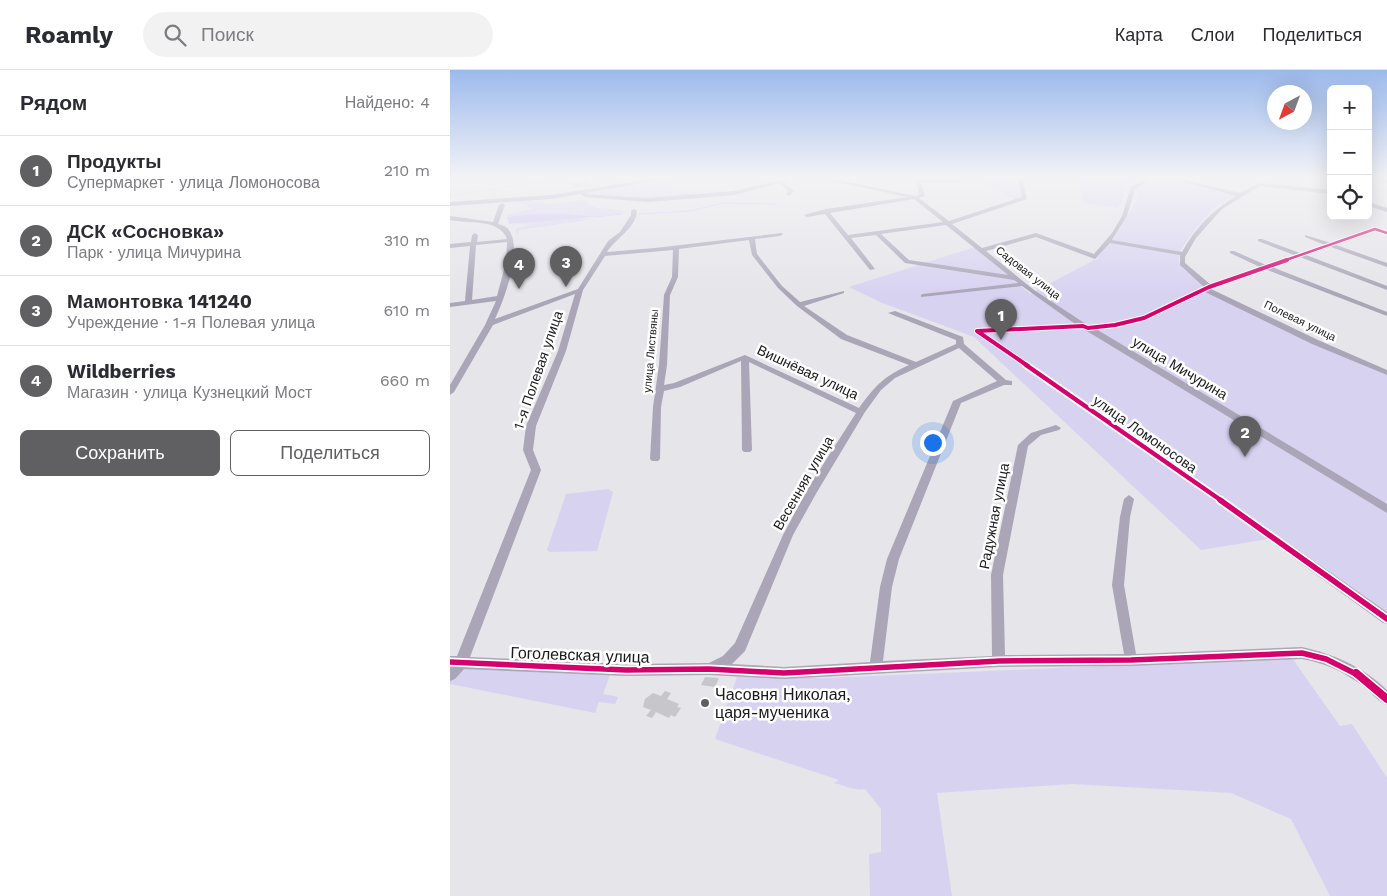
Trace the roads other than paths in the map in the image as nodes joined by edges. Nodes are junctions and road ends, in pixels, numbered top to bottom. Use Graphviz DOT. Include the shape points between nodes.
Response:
graph roads {
  1 [pos="498,217"];
  2 [pos="633,217"];
  3 [pos="830,217"];
  4 [pos="941,217"];
  5 [pos="969,217"];
  6 [pos="1123,217"];
  7 [pos="1212,217"];
  8 [pos="450,218"];
  9 [pos="949,223"];
  10 [pos="495,224"];
  11 [pos="1387,232"];
  12 [pos="877,233"];
  13 [pos="780,234"];
  14 [pos="475,235"];
  15 [pos="1307,236"];
  16 [pos="847,237"];
  17 [pos="752,238"];
  18 [pos="510,240"];
  19 [pos="1260,240"];
  20 [pos="1110,241"];
  21 [pos="473,243"];
  22 [pos="450,246"];
  23 [pos="1331,246"];
  24 [pos="676,247"];
  25 [pos="982,250"];
  26 [pos="1232,252"];
  27 [pos="603,254"];
  28 [pos="1183,254"];
  29 [pos="1298,255"];
  30 [pos="1387,265"];
  31 [pos="1266,267"];
  32 [pos="872,269"];
  33 [pos="1016,278"];
  34 [pos="1022,284"];
  35 [pos="1209,287"];
  36 [pos="1387,288"];
  37 [pos="580,290"];
  38 [pos="842,292"];
  39 [pos="923,296"];
  40 [pos="500,298"];
  41 [pos="468,303"];
  42 [pos="799,304"];
  43 [pos="450,305"];
  44 [pos="892,313"];
  45 [pos="1387,314"];
  46 [pos="489,324"];
  47 [pos="1086,327"];
  48 [pos="960,345"];
  49 [pos="745,357"];
  50 [pos="914,364"];
  51 [pos="1387,373"];
  52 [pos="660,389"];
  53 [pos="450,392"];
  54 [pos="861,412"];
  55 [pos="1056,428"];
  56 [pos="748,450"];
  57 [pos="655,459"];
  58 [pos="1129,499"];
  59 [pos="1387,508"];
  60 [pos="1387,619"];
  61 [pos="1131,660"];
  62 [pos="999,661"];
  63 [pos="456,662"];
  64 [pos="709,669"];
  65 [pos="876,669"];
  66 [pos="450,675"];
  67 [pos="1387,699"];
  1 -- 10 [label="street"];
  2 -- 27 [label="street, 1-я Полевая улица"];
  3 -- 16 [label="street"];
  4 -- 9 [label="street, Садовая улица"];
  5 -- 9 [label="street"];
  6 -- 20 [label="street"];
  7 -- 28 [label="street" via="1193,237"];
  8 -- 10 [label="street"];
  9 -- 12 [label="street"];
  9 -- 25 [label="street, Садовая улица"];
  10 -- 18 [label="street" via="506,229"];
  11 -- 23 [label="street" via="1375,229"];
  12 -- 16 [label="street"];
  12 -- 33 [label="street" via="907,262"];
  13 -- 17 [label="street"];
  14 -- 21 [label="street"];
  15 -- 23 [label="street"];
  16 -- 32 [label="street"];
  17 -- 24 [label="street"];
  17 -- 42 [label="street" via="754,254 780,287"];
  18 -- 21 [label="street"];
  18 -- 40 [label="street" via="511,254"];
  19 -- 29 [label="street"];
  20 -- 25 [label="street" via="1095,257 1036,235"];
  20 -- 28 [label="street"];
  21 -- 22 [label="street"];
  21 -- 41 [label="street"];
  23 -- 29 [label="street"];
  23 -- 30 [label="street"];
  24 -- 27 [label="street"];
  24 -- 52 [label="street, улица Листвяны" via="675,277 667,295"];
  25 -- 33 [label="street, Садовая улица"];
  26 -- 31 [label="street"];
  27 -- 37 [label="street, 1-я Полевая улица"];
  28 -- 35 [label="street, Полевая улица" via="1182,264"];
  29 -- 31 [label="street"];
  29 -- 36 [label="street"];
  31 -- 35 [label="street"];
  31 -- 45 [label="street"];
  33 -- 34 [label="street, Садовая улица"];
  34 -- 39 [label="street"];
  34 -- 47 [label="street, Садовая улица"];
  35 -- 47 [label="street" via="1144,318"];
  35 -- 51 [label="street, Полевая улица" via="1207,290"];
  37 -- 46 [label="street"];
  37 -- 63 [label="street, 1-я Полевая улица" via="562,351 531,426 528,450 536,470"];
  38 -- 42 [label="street"];
  40 -- 41 [label="street"];
  40 -- 46 [label="street"];
  41 -- 43 [label="street"];
  42 -- 50 [label="street" via="844,337"];
  44 -- 48 [label="street" via="960,339"];
  46 -- 53 [label="street"];
  47 -- 59 [label="street, улица Мичурина"];
  47 -- 60 [label="street, улица Ломоносова" via="977,331"];
  48 -- 50 [label="street, Весенняя улица"];
  48 -- 65 [label="street" via="1006,382 957,401 893,559"];
  49 -- 52 [label="street, Вишнёвая улица"];
  49 -- 54 [label="street, Вишнёвая улица"];
  49 -- 56 [label="street"];
  50 -- 54 [label="street, Весенняя улица" via="878,388"];
  52 -- 57 [label="street, улица Листвяны"];
  54 -- 64 [label="street, Весенняя улица" via="788,535 740,647 728,660"];
  55 -- 62 [label="street, Радужная улица" via="1040,431 1023,445 997,575"];
  58 -- 61 [label="street" via="1118,585"];
  61 -- 62 [label="street, Гоголевская улица"];
  61 -- 67 [label="street, Гоголевская улица" via="1302,653 1323,656 1362,678"];
  62 -- 65 [label="street, Гоголевская улица"];
  63 -- 64 [label="street, Гоголевская улица" via="626,670"];
  63 -- 66 [label="street"];
  64 -- 65 [label="street, Гоголевская улица" via="784,673"];
}
